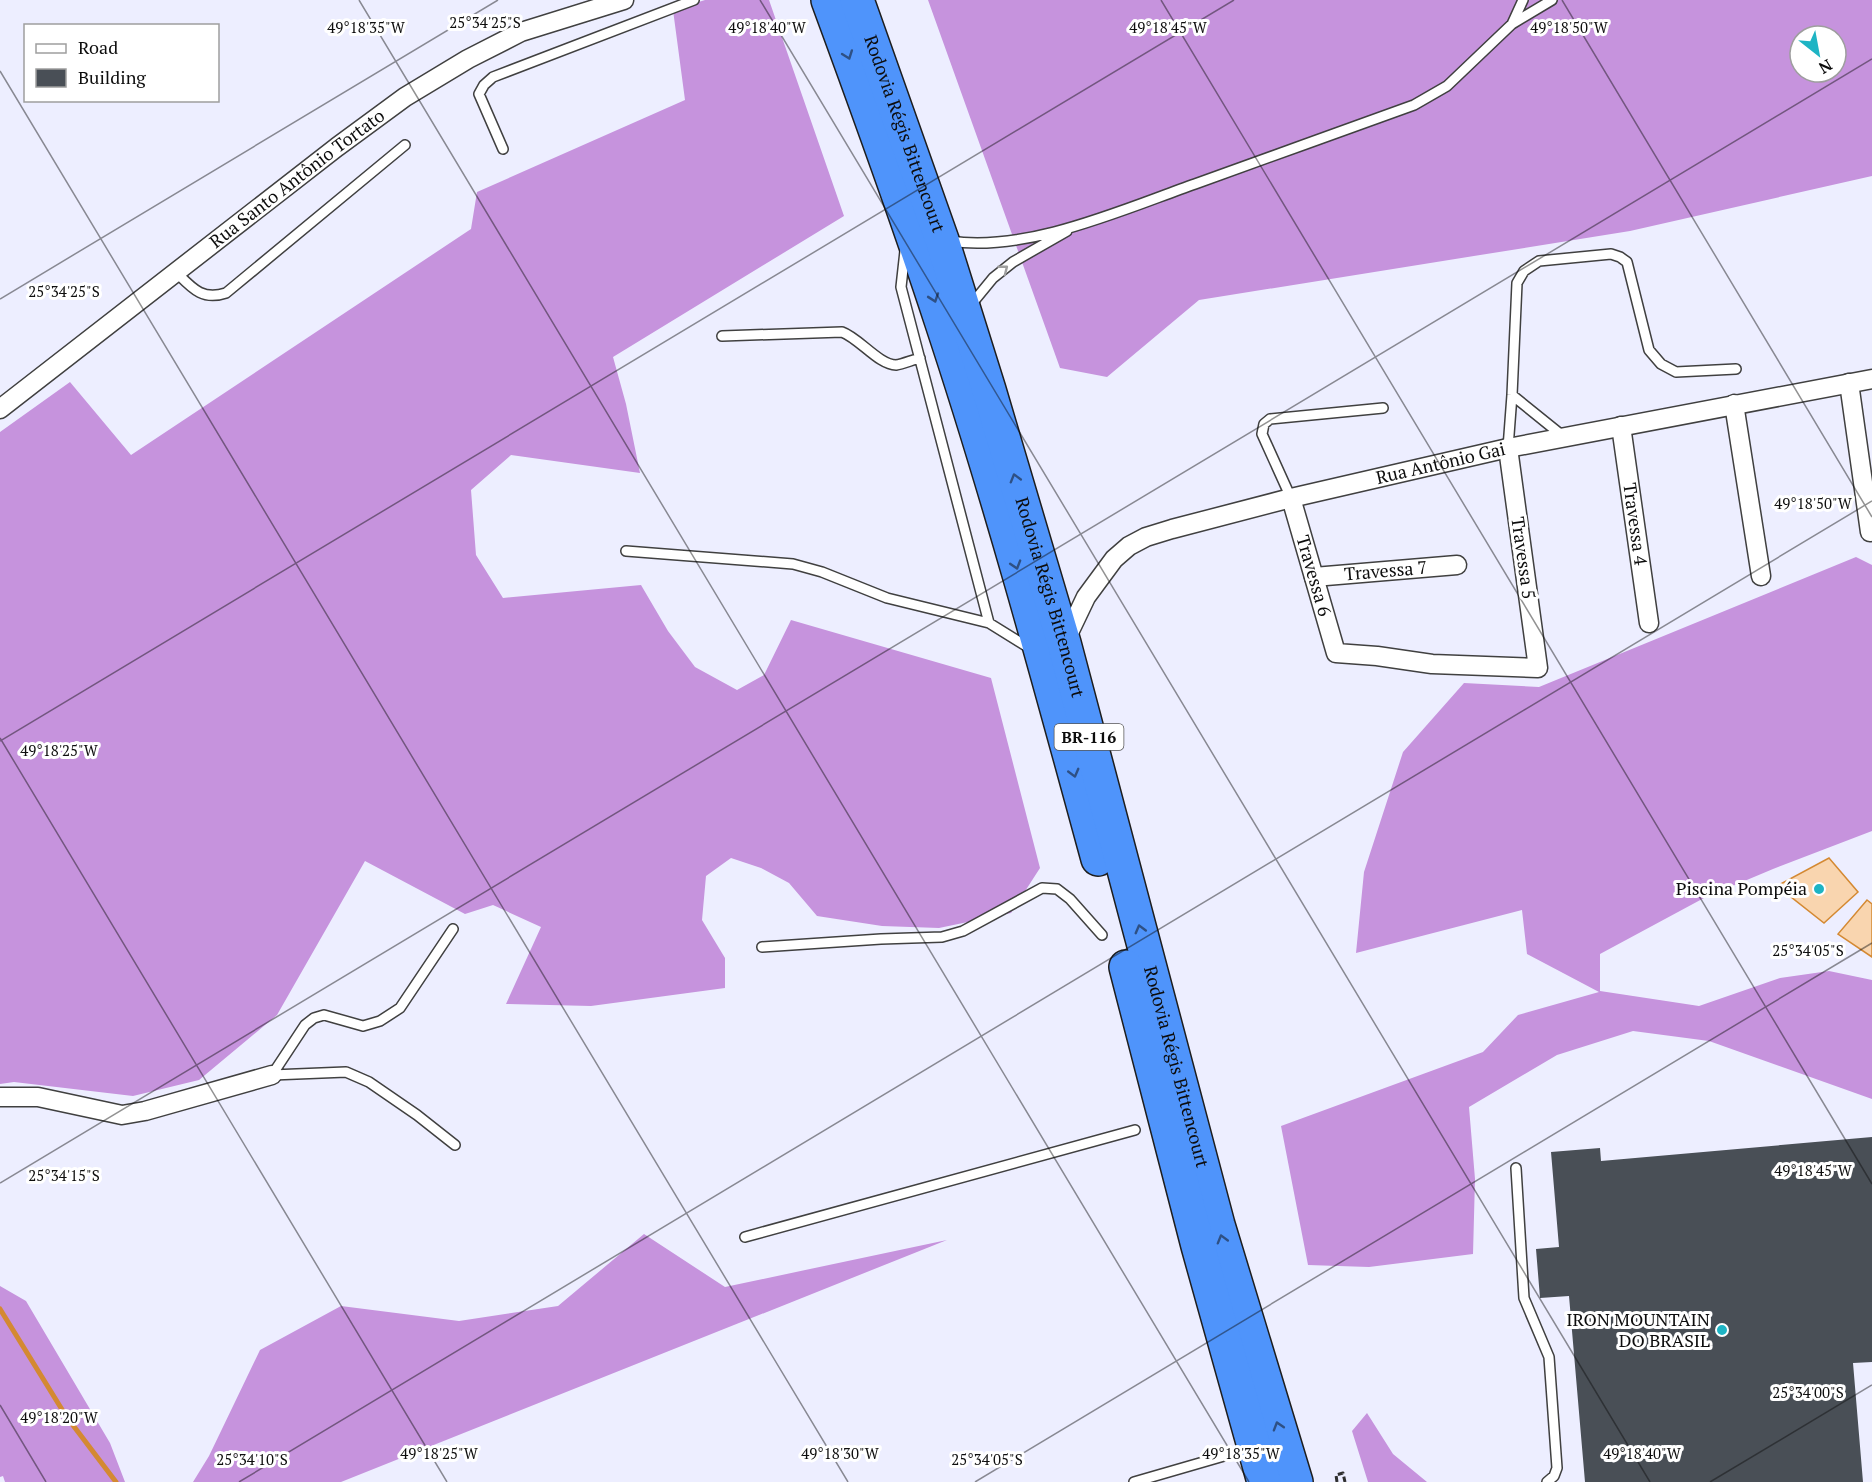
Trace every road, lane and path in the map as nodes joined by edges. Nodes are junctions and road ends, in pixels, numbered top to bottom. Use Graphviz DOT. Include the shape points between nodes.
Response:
graph roads {
  1 [pos="624,0"];
  2 [pos="694,0"];
  3 [pos="828,0"];
  4 [pos="857,0"];
  5 [pos="1523,0"];
  6 [pos="1552,0"];
  7 [pos="1512,24"];
  8 [pos="405,145"];
  9 [pos="503,149"];
  10 [pos="908,222"];
  11 [pos="1075,227"];
  12 [pos="942,240"];
  13 [pos="176,272"];
  14 [pos="965,312"];
  15 [pos="722,336"];
  16 [pos="920,358"];
  17 [pos="1736,369"];
  18 [pos="1872,379"];
  19 [pos="1849,383"];
  20 [pos="1512,395"];
  21 [pos="1734,404"];
  22 [pos="1383,408"];
  23 [pos="0,409"];
  24 [pos="1621,426"];
  25 [pos="1564,437"];
  26 [pos="1508,448"];
  27 [pos="1291,498"];
  28 [pos="1870,532"];
  29 [pos="626,551"];
  30 [pos="1456,565"];
  31 [pos="1761,576"];
  32 [pos="1314,577"];
  33 [pos="989,623"];
  34 [pos="1648,623"];
  35 [pos="1054,650"];
  36 [pos="1336,653"];
  37 [pos="453,930"];
  38 [pos="1102,935"];
  39 [pos="762,947"];
  40 [pos="272,1075"];
  41 [pos="0,1096"];
  42 [pos="1135,1130"];
  43 [pos="455,1145"];
  44 [pos="1516,1168"];
  45 [pos="745,1237"];
  46 [pos="1224,1456"];
  47 [pos="1134,1482"];
  48 [pos="1264,1482"];
  49 [pos="1296,1482"];
  50 [pos="1337,1482"];
  51 [pos="1345,1482"];
  52 [pos="1547,1482"];
  1 -- 13 [label="street, Rua Santo Antônio Tortato" via="521,32 438,76 355,133"];
  2 -- 9 [label="lane" via="493,77 479,94"];
  3 -- 10 [label="highway, Rodovia Régis Bittencourt / BR-116, one-way"];
  4 -- 12 [label="highway, Rodovia Régis Bittencourt / BR-116"];
  5 -- 7 [label="lane"];
  6 -- 7 [label="lane"];
  7 -- 11 [label="lane" via="1447,86 1414,105"];
  8 -- 13 [label="lane" via="226,293 205,296"];
  10 -- 16 [label="lane" via="901,287"];
  10 -- 35 [label="highway, Rodovia Régis Bittencourt / BR-116, one-way"];
  11 -- 12 [label="lane" via="995,243"];
  14 -- 11 [label="lane, one-way" via="993,278 1013,262"];
  12 -- 14 [label="highway, Rodovia Régis Bittencourt / BR-116"];
  13 -- 23 [label="street, Rua Santo Antônio Tortato"];
  35 -- 14 [label="highway, Rodovia Régis Bittencourt / BR-116, one-way"];
  15 -- 16 [label="lane" via="842,332 853,336 885,363 896,365"];
  16 -- 33 [label="lane"];
  17 -- 20 [label="lane" via="1676,372 1661,364 1649,350 1627,262 1620,256 1539,261 1524,271 1517,282"];
  18 -- 19 [label="street, Rua Antônio Gai"];
  19 -- 21 [label="street, Rua Antônio Gai"];
  19 -- 28 [label="street"];
  20 -- 25 [label="lane"];
  20 -- 26 [label="lane"];
  21 -- 24 [label="street, Rua Antônio Gai"];
  21 -- 31 [label="street"];
  22 -- 27 [label="lane" via="1270,419 1264,424 1262,434"];
  24 -- 25 [label="street, Rua Antônio Gai"];
  24 -- 34 [label="street, Travessa 4"];
  25 -- 26 [label="street, Rua Antônio Gai"];
  26 -- 27 [label="street, Rua Antônio Gai"];
  26 -- 36 [label="street, Travessa 5" via="1538,668 1432,664"];
  27 -- 32 [label="street, Travessa 6"];
  27 -- 35 [label="street, Rua Antônio Gai" via="1172,529 1129,546 1099,577"];
  29 -- 33 [label="lane" via="794,564 887,598"];
  30 -- 32 [label="street, Travessa 7"];
  32 -- 36 [label="street, Travessa 6"];
  33 -- 35 [label="lane"];
  35 -- 48 [label="highway, Rodovia Régis Bittencourt / BR-116, one-way" via="1112,913"];
  49 -- 35 [label="highway, Rodovia Régis Bittencourt / BR-116, one-way" via="1218,1225"];
  37 -- 40 [label="lane" via="400,1008 363,1026 324,1015 314,1018 305,1024"];
  38 -- 39 [label="lane" via="1070,898 1057,889 1042,888 963,931 942,937"];
  40 -- 41 [label="street" via="122,1115 38,1096"];
  40 -- 43 [label="lane" via="346,1072 369,1082"];
  42 -- 45 [label="lane"];
  44 -- 52 [label="lane" via="1524,1298 1549,1357 1557,1468"];
  46 -- 47 [label="lane"];
  50 -- 51 [label="path" via="1336,1475 1342,1473"];
}
